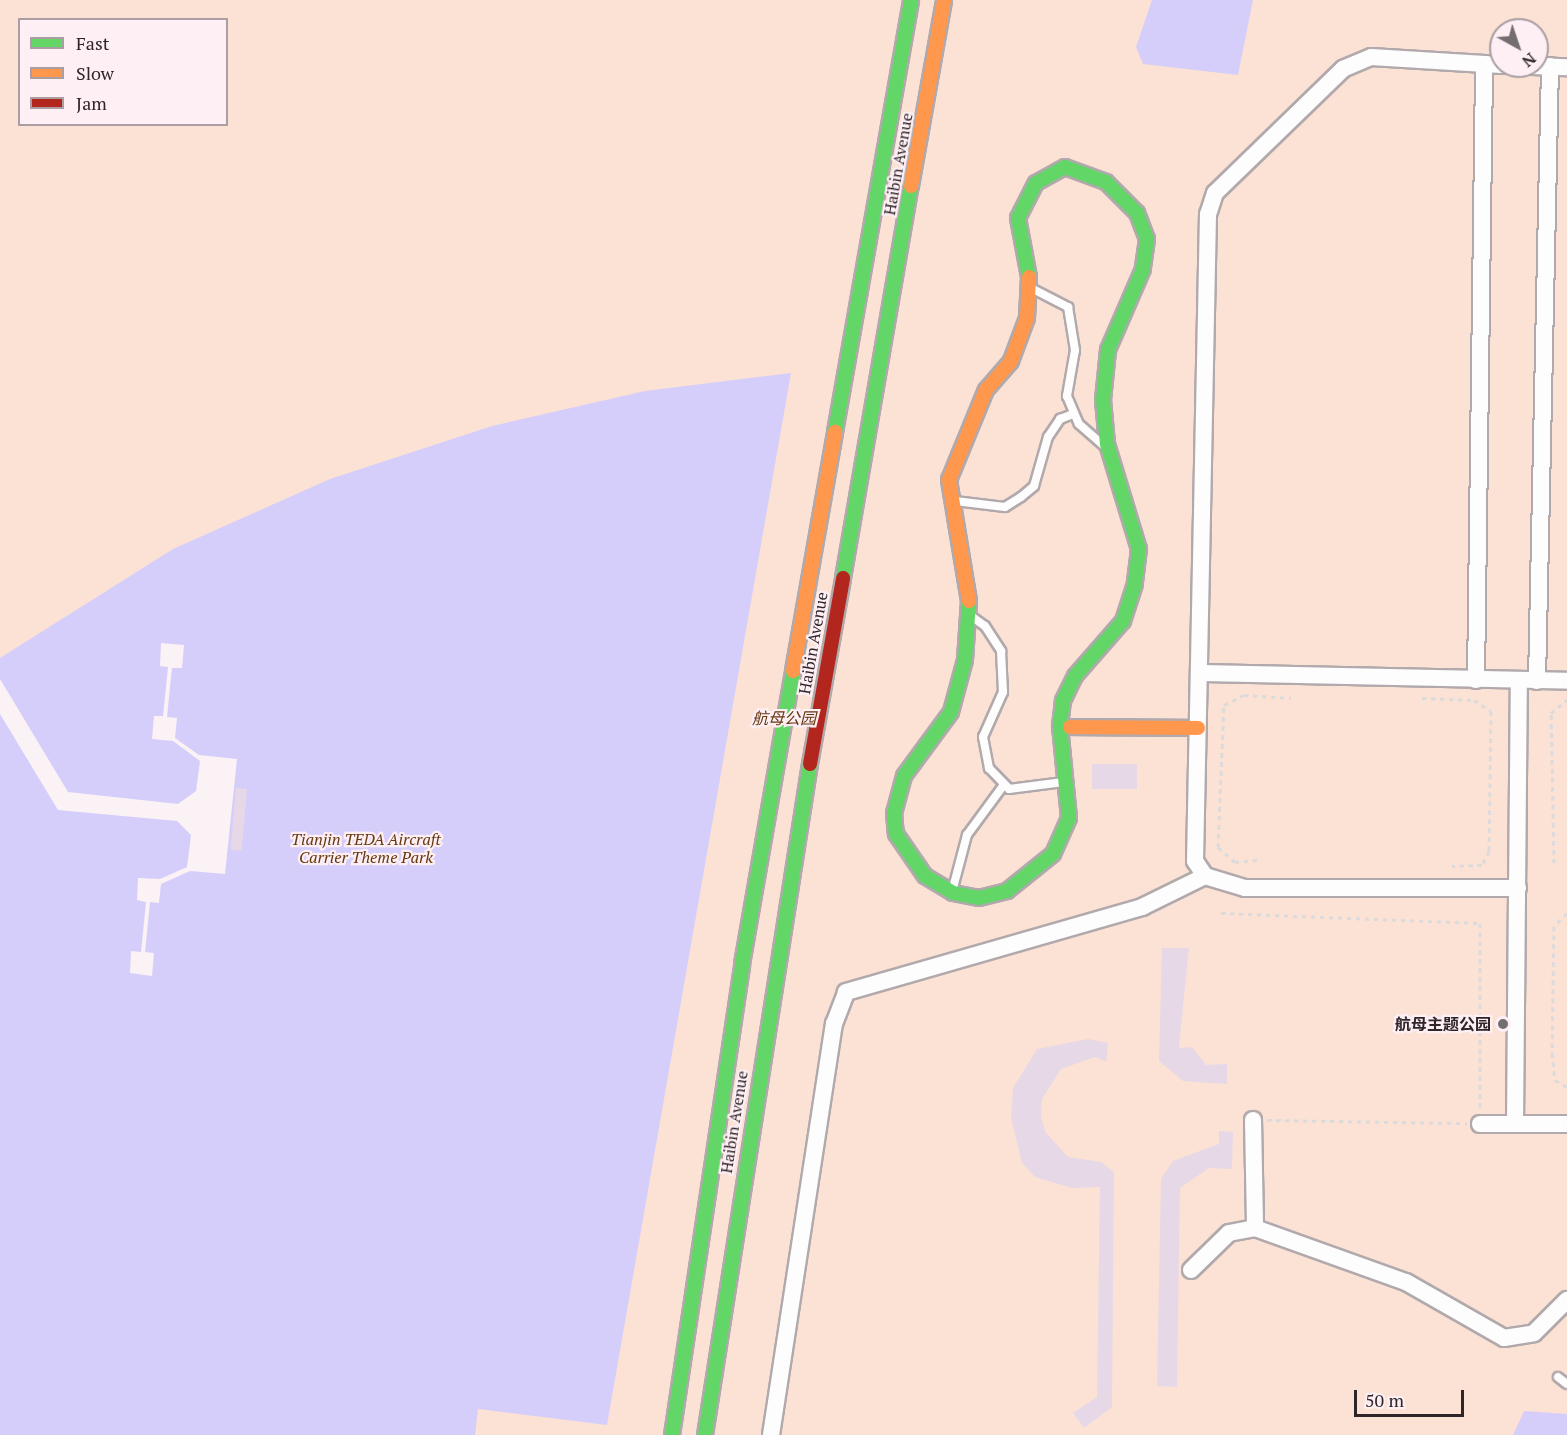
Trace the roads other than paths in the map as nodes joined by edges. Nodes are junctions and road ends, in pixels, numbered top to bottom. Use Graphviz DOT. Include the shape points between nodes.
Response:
graph roads {
  1 [pos="911,0"];
  2 [pos="944,0"];
  3 [pos="1484,65"];
  4 [pos="1489,65"];
  5 [pos="1550,66"];
  6 [pos="1567,67"];
  7 [pos="1030,288"];
  8 [pos="1074,414"];
  9 [pos="1109,450"];
  10 [pos="953,500"];
  11 [pos="968,614"];
  12 [pos="1199,673"];
  13 [pos="1476,680"];
  14 [pos="1519,681"];
  15 [pos="1537,681"];
  16 [pos="1567,681"];
  17 [pos="1060,727"];
  18 [pos="1198,728"];
  19 [pos="1064,782"];
  20 [pos="1003,786"];
  21 [pos="1205,876"];
  22 [pos="1518,888"];
  23 [pos="953,893"];
  24 [pos="1253,1120"];
  25 [pos="1515,1123"];
  26 [pos="1480,1124"];
  27 [pos="1567,1124"];
  28 [pos="1255,1228"];
  29 [pos="1191,1270"];
  30 [pos="1567,1300"];
  31 [pos="1558,1377"];
  32 [pos="1567,1384"];
  33 [pos="672,1435"];
  34 [pos="705,1435"];
  35 [pos="771,1435"];
  1 -- 33 [label="main road, Haibin Avenue" via="742,964"];
  2 -- 34 [label="main road, Haibin Avenue" via="776,958"];
  3 -- 4 [label="street"];
  3 -- 12 [label="street" via="1371,57 1343,69 1215,193 1208,214"];
  3 -- 13 [label="street"];
  5 -- 6 [label="street"];
  5 -- 15 [label="street"];
  7 -- 8 [label="lane" via="1058,299 1074,324 1067,396"];
  7 -- 9 [label="main road" via="1018,218 1036,183 1065,167 1106,182 1137,213 1147,239 1143,269 1108,350 1102,400"];
  7 -- 10 [label="main road" via="1027,318 1011,361 986,390 958,448 949,480"];
  8 -- 9 [label="lane" via="1091,438"];
  8 -- 10 [label="lane" via="1060,419 1048,437 1034,486 1021,497 1005,507"];
  9 -- 17 [label="main road" via="1139,549 1135,584 1124,621 1075,676 1063,701"];
  10 -- 11 [label="main road" via="970,586"];
  11 -- 20 [label="lane" via="986,626 1001,651 1003,692 983,737 989,768"];
  11 -- 23 [label="main road" via="965,660 951,712 904,776 894,813 896,834 910,858"];
  12 -- 13 [label="street"];
  12 -- 18 [label="street"];
  13 -- 14 [label="street"];
  14 -- 15 [label="street"];
  14 -- 22 [label="street"];
  15 -- 16 [label="street"];
  17 -- 18 [label="main road"];
  17 -- 19 [label="main road"];
  18 -- 21 [label="street" via="1195,861"];
  19 -- 20 [label="lane" via="1025,790"];
  19 -- 23 [label="main road" via="1069,818 1053,854 1007,891 979,898"];
  20 -- 23 [label="lane" via="967,835"];
  21 -- 22 [label="street" via="1245,888"];
  21 -- 35 [label="street" via="1142,907 846,992 834,1024"];
  22 -- 25 [label="street"];
  24 -- 28 [label="street"];
  25 -- 26 [label="street"];
  25 -- 27 [label="street"];
  28 -- 29 [label="street" via="1229,1233"];
  28 -- 30 [label="street" via="1407,1282 1504,1338 1534,1333"];
  31 -- 32 [label="lane"];
}
